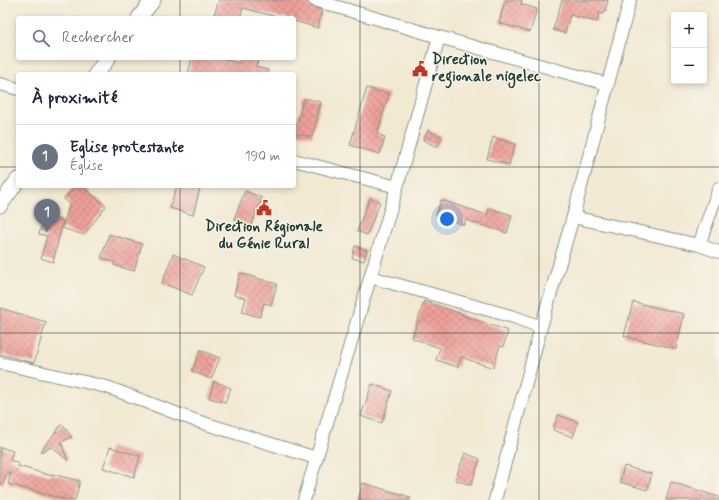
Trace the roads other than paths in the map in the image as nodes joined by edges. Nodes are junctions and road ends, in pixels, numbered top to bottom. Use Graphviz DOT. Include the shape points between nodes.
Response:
graph roads {
  1 [pos="153,0"];
  2 [pos="314,0"];
  3 [pos="630,0"];
  4 [pos="141,16"];
  5 [pos="439,37"];
  6 [pos="106,60"];
  7 [pos="98,72"];
  8 [pos="0,84"];
  9 [pos="607,84"];
  10 [pos="16,88"];
  11 [pos="296,161"];
  12 [pos="16,183"];
  13 [pos="397,187"];
  14 [pos="719,188"];
  15 [pos="0,205"];
  16 [pos="574,217"];
  17 [pos="700,245"];
  18 [pos="719,252"];
  19 [pos="370,277"];
  20 [pos="541,328"];
  21 [pos="0,363"];
  22 [pos="316,458"];
  23 [pos="304,500"];
  24 [pos="495,500"];
  1 -- 4 [label="street"];
  2 -- 5 [label="street"];
  3 -- 9 [label="street"];
  5 -- 9 [label="street"];
  5 -- 13 [label="street"];
  6 -- 7 [label="street"];
  8 -- 10 [label="street"];
  9 -- 16 [label="street"];
  11 -- 13 [label="street"];
  12 -- 15 [label="street"];
  13 -- 19 [label="street"];
  14 -- 17 [label="street"];
  16 -- 17 [label="street"];
  16 -- 20 [label="street"];
  17 -- 18 [label="street"];
  19 -- 20 [label="street" via="514,317"];
  19 -- 22 [label="street"];
  20 -- 24 [label="street"];
  21 -- 22 [label="street" via="107,387 194,420"];
  22 -- 23 [label="street"];
}
